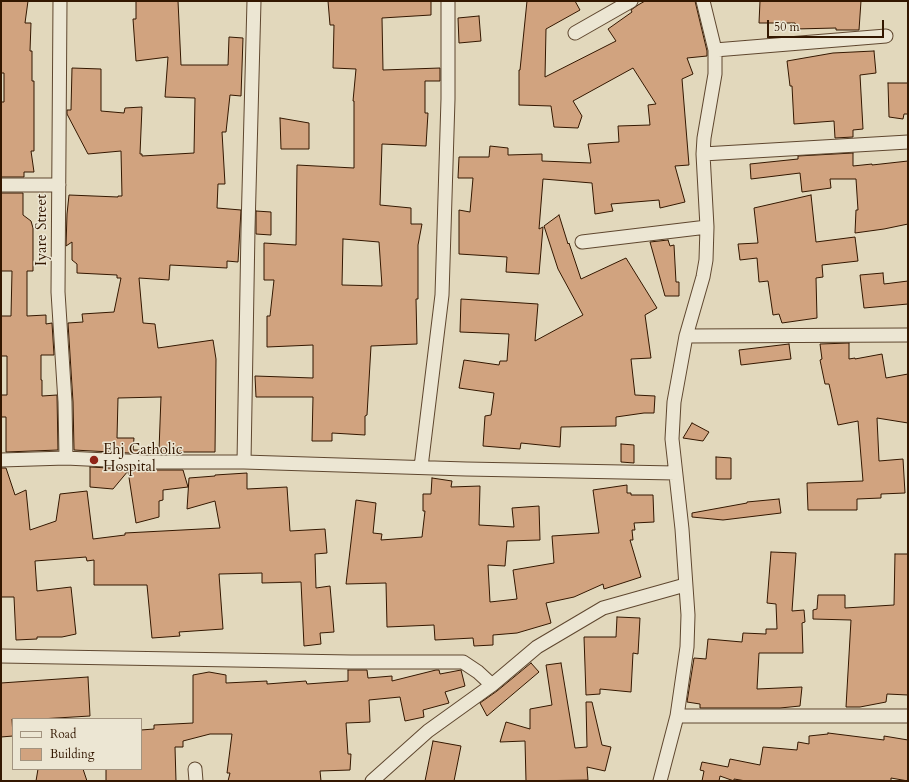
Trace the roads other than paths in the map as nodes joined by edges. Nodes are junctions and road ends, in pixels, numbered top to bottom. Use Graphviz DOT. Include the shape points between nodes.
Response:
graph roads {
  1 [pos="60,1"];
  2 [pos="254,1"];
  3 [pos="448,1"];
  4 [pos="631,1"];
  5 [pos="704,1"];
  6 [pos="575,33"];
  7 [pos="886,36"];
  8 [pos="715,50"];
  9 [pos="908,142"];
  10 [pos="703,154"];
  11 [pos="59,184"];
  12 [pos="1,185"];
  13 [pos="707,227"];
  14 [pos="582,242"];
  15 [pos="908,335"];
  16 [pos="686,336"];
  17 [pos="66,458"];
  18 [pos="1,460"];
  19 [pos="244,462"];
  20 [pos="421,467"];
  21 [pos="675,473"];
  22 [pos="685,585"];
  23 [pos="1,656"];
  24 [pos="492,685"];
  25 [pos="677,716"];
  26 [pos="908,716"];
  27 [pos="372,781"];
  28 [pos="660,781"];
  1 -- 11 [label="street, Iyare Street"];
  2 -- 19 [label="street"];
  3 -- 20 [label="street" via="442,295"];
  4 -- 6 [label="street"];
  5 -- 8 [label="street"];
  7 -- 8 [label="street"];
  8 -- 10 [label="street" via="715,74"];
  9 -- 10 [label="street"];
  10 -- 13 [label="street"];
  11 -- 12 [label="street"];
  11 -- 17 [label="street, Iyare Street" via="58,292"];
  13 -- 14 [label="street"];
  13 -- 16 [label="street" via="703,277"];
  15 -- 16 [label="street"];
  16 -- 21 [label="street" via="674,402 672,439"];
  17 -- 18 [label="street"];
  17 -- 19 [label="street" via="147,462"];
  19 -- 20 [label="street"];
  20 -- 21 [label="street"];
  21 -- 22 [label="street"];
  22 -- 24 [label="street" via="603,608 537,647"];
  22 -- 25 [label="street" via="688,615 687,647"];
  23 -- 24 [label="street" via="463,662"];
  24 -- 27 [label="street" via="428,731"];
  25 -- 26 [label="street"];
  25 -- 28 [label="street"];
}
